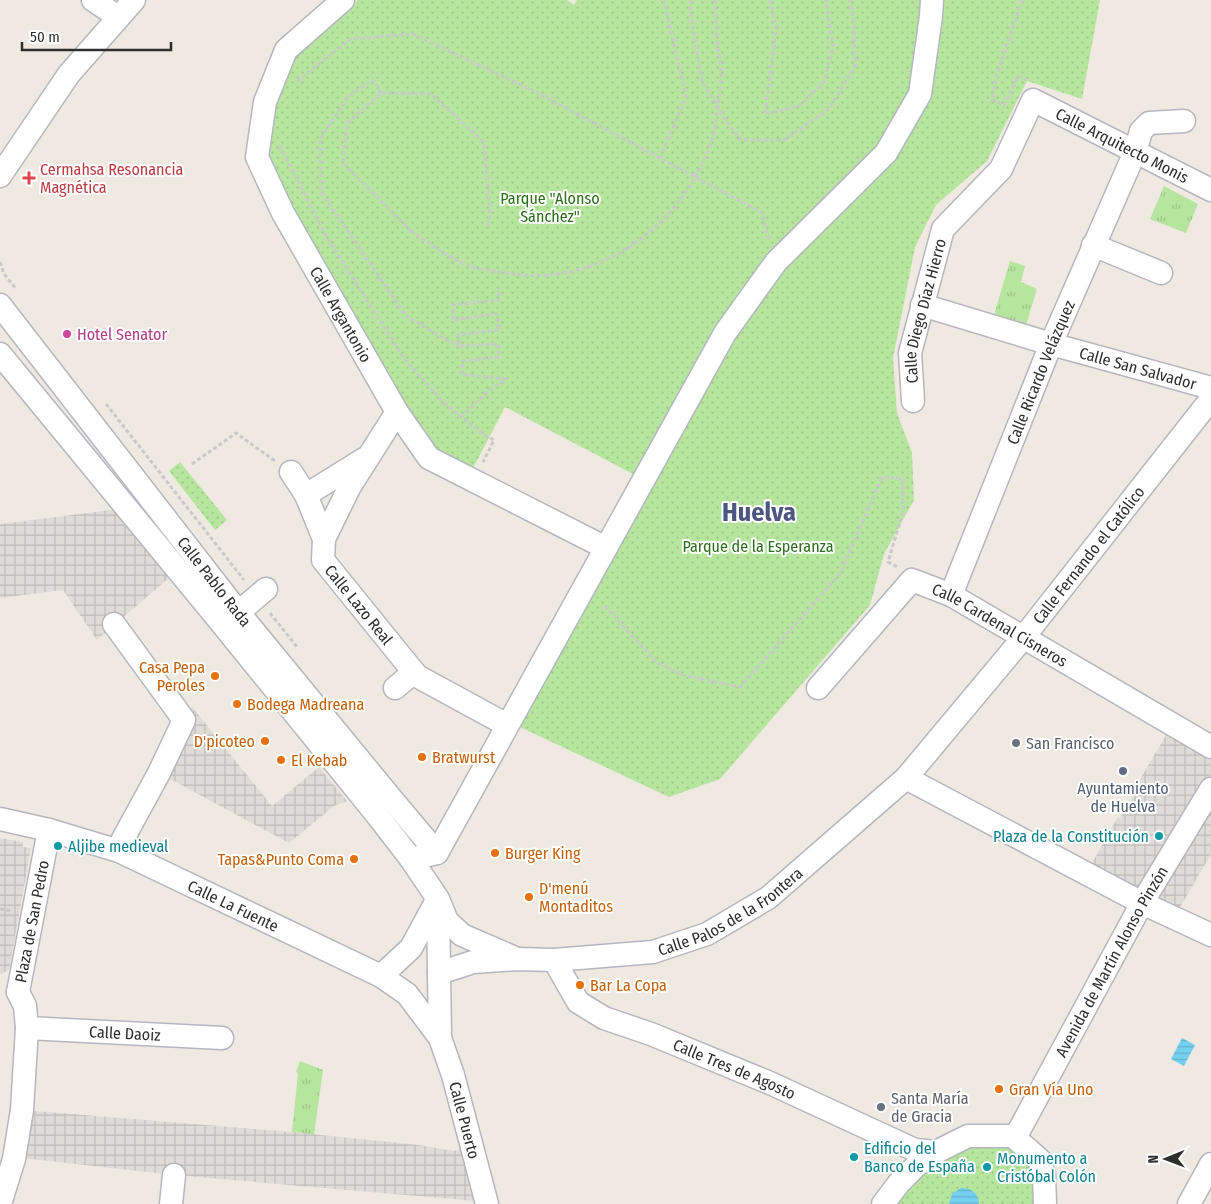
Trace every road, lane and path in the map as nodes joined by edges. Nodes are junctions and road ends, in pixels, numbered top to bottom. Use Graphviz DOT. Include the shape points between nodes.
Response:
graph roads {
  1 [pos="93,0"];
  2 [pos="134,0"];
  3 [pos="343,0"];
  4 [pos="664,0"];
  5 [pos="691,0"];
  6 [pos="715,0"];
  7 [pos="770,0"];
  8 [pos="826,0"];
  9 [pos="850,0"];
  10 [pos="932,0"];
  11 [pos="1022,0"];
  12 [pos="118,17"];
  13 [pos="998,74"];
  14 [pos="292,85"];
  15 [pos="381,92"];
  16 [pos="1033,100"];
  17 [pos="1184,121"];
  18 [pos="278,142"];
  19 [pos="1135,152"];
  20 [pos="660,158"];
  21 [pos="0,176"];
  22 [pos="1211,190"];
  23 [pos="488,227"];
  24 [pos="1093,244"];
  25 [pos="0,262"];
  26 [pos="776,262"];
  27 [pos="1162,273"];
  28 [pos="499,288"];
  29 [pos="18,292"];
  30 [pos="0,305"];
  31 [pos="922,305"];
  32 [pos="1051,344"];
  33 [pos="459,346"];
  34 [pos="0,354"];
  35 [pos="1211,388"];
  36 [pos="101,398"];
  37 [pos="1211,399"];
  38 [pos="913,400"];
  39 [pos="397,412"];
  40 [pos="462,417"];
  41 [pos="369,456"];
  42 [pos="192,464"];
  43 [pos="291,472"];
  44 [pos="473,480"];
  45 [pos="306,495"];
  46 [pos="324,539"];
  47 [pos="606,548"];
  48 [pos="903,569"];
  49 [pos="262,593"];
  50 [pos="951,595"];
  51 [pos="605,606"];
  52 [pos="231,619"];
  53 [pos="114,624"];
  54 [pos="1024,638"];
  55 [pos="299,650"];
  56 [pos="414,672"];
  57 [pos="395,688"];
  58 [pos="818,688"];
  59 [pos="508,726"];
  60 [pos="1211,747"];
  61 [pos="906,778"];
  62 [pos="1211,790"];
  63 [pos="0,819"];
  64 [pos="49,830"];
  65 [pos="119,850"];
  66 [pos="437,853"];
  67 [pos="411,859"];
  68 [pos="438,899"];
  69 [pos="1142,903"];
  70 [pos="1211,935"];
  71 [pos="517,959"];
  72 [pos="554,960"];
  73 [pos="439,973"];
  74 [pos="381,976"];
  75 [pos="9,989"];
  76 [pos="27,1028"];
  77 [pos="222,1038"];
  78 [pos="440,1038"];
  79 [pos="1016,1136"];
  80 [pos="936,1152"];
  81 [pos="1211,1164"];
  82 [pos="174,1174"];
  83 [pos="0,1204"];
  84 [pos="171,1204"];
  85 [pos="487,1204"];
  86 [pos="883,1204"];
  87 [pos="1045,1204"];
  88 [pos="1190,1204"];
  1 -- 12 [label="street"];
  2 -- 12 [label="street"];
  3 -- 39 [label="street, Calle Argantonio" via="286,50 265,102 257,157 283,213"];
  4 -- 20 [label="path" via="686,97"];
  5 -- 9 [label="path" via="702,81 726,120 741,140 784,140 829,109 855,66"];
  6 -- 15 [label="path, bridge" via="721,73 719,104 713,139 699,170 678,204 651,232 612,258 576,270 539,277 471,267 411,231 344,163 347,123"];
  7 -- 8 [label="path" via="776,28 765,114 799,106 824,82 833,46"];
  10 -- 26 [label="street" via="920,94 886,153"];
  11 -- 13 [label="path"];
  12 -- 21 [label="street" via="69,74"];
  14 -- 20 [label="path" via="351,39 413,34"];
  15 -- 23 [label="path" via="431,94 484,142 490,210"];
  15 -- 33 [label="path" via="373,80 348,96 320,139 321,192 406,316"];
  16 -- 19 [label="street, Calle Arquitecto Monis"];
  16 -- 31 [label="street, Calle Diego Díaz Hierro" via="1001,169 943,230"];
  17 -- 19 [label="street, Calle Ricardo Velázquez" via="1149,123 1141,131"];
  18 -- 40 [label="path" via="324,234 403,357 445,404"];
  19 -- 22 [label="street, Calle Arquitecto Monis"];
  19 -- 24 [label="street, Calle Ricardo Velázquez"];
  20 -- 26 [label="path" via="761,212"];
  24 -- 27 [label="street"];
  24 -- 32 [label="street, Calle Ricardo Velázquez"];
  25 -- 29 [label="path" via="4,274"];
  26 -- 47 [label="street" via="725,333"];
  28 -- 33 [label="path" via="499,300 453,305 453,320 496,314 499,330 458,335"];
  30 -- 52 [label="street, Calle Pablo Rada"];
  31 -- 32 [label="street, Calle San Salvador"];
  31 -- 38 [label="street, Calle Diego Díaz Hierro" via="910,352"];
  32 -- 35 [label="street, Calle San Salvador"];
  32 -- 50 [label="street, Calle Ricardo Velázquez"];
  33 -- 40 [label="path" via="498,344 499,357 463,361 461,374 506,379"];
  34 -- 52 [label="street, Calle Pablo Rada"];
  36 -- 49 [label="path"];
  37 -- 54 [label="street, Calle Fernando el Católico"];
  39 -- 41 [label="street, Calle Lazo Real"];
  39 -- 44 [label="street, Calle Argantonio" via="429,458"];
  40 -- 44 [label="path" via="494,440"];
  41 -- 45 [label="street"];
  41 -- 46 [label="street, Calle Lazo Real"];
  42 -- 43 [label="path" via="236,433"];
  43 -- 45 [label="street"];
  44 -- 47 [label="street, Calle Argantonio"];
  45 -- 46 [label="street"];
  46 -- 56 [label="street, Calle Lazo Real" via="323,560"];
  47 -- 59 [label="street"];
  48 -- 51 [label="path" via="888,562 903,512 903,479 882,477 840,574 740,687 683,675 656,662"];
  49 -- 52 [label="street"];
  49 -- 55 [label="path"];
  50 -- 54 [label="street, Calle Cardenal Cisneros"];
  50 -- 58 [label="street, Calle Cardenal Cisneros" via="912,580"];
  52 -- 66 [label="street, Calle Pablo Rada"];
  52 -- 67 [label="street, Calle Pablo Rada"];
  53 -- 65 [label="street" via="184,720"];
  54 -- 60 [label="street, Calle Cardenal Cisneros"];
  54 -- 61 [label="street, Calle Fernando el Católico"];
  56 -- 57 [label="street"];
  56 -- 59 [label="street, Calle Lazo Real"];
  59 -- 66 [label="street"];
  61 -- 69 [label="street"];
  61 -- 72 [label="street, Calle Palos de la Frontera" via="768,898 707,934 653,952"];
  62 -- 69 [label="street, Avenida de Martín Alonso Pinzón"];
  63 -- 64 [label="street, Calle La Fuente"];
  64 -- 65 [label="street, Calle La Fuente"];
  64 -- 75 [label="street, Plaza de San Pedro"];
  65 -- 74 [label="street, Calle La Fuente"];
  66 -- 67 [label="street"];
  66 -- 68 [label="street"];
  67 -- 68 [label="street, Calle Pablo Rada"];
  68 -- 71 [label="street" via="446,920 462,935"];
  68 -- 73 [label="street"];
  68 -- 74 [label="street" via="411,948"];
  69 -- 70 [label="street"];
  69 -- 79 [label="street, Avenida de Martín Alonso Pinzón"];
  71 -- 72 [label="street, Calle Palos de la Frontera"];
  71 -- 73 [label="street, Calle Palos de la Frontera" via="473,962"];
  72 -- 80 [label="street, Calle Tres de Agosto" via="578,1002 604,1018 770,1083 915,1150"];
  73 -- 78 [label="street"];
  74 -- 78 [label="street, Calle La Fuente" via="407,994"];
  75 -- 76 [label="street" via="25,1006"];
  76 -- 77 [label="street, Calle Daoiz"];
  76 -- 83 [label="street" via="22,1110 14,1159"];
  78 -- 85 [label="street, Calle Puerto"];
  79 -- 80 [label="street" via="968,1136"];
  79 -- 87 [label="street" via="1039,1159 1044,1174"];
  80 -- 86 [label="street" via="917,1165"];
  81 -- 88 [label="street"];
  82 -- 84 [label="street"];
}
